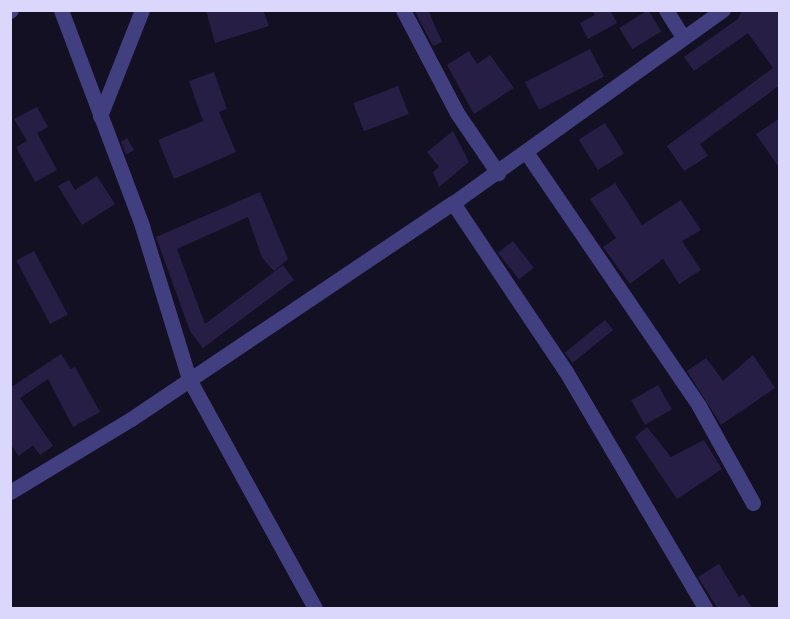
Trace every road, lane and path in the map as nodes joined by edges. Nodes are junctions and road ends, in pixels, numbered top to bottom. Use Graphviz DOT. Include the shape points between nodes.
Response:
graph roads {
  1 [pos="61,10"];
  2 [pos="142,10"];
  3 [pos="403,10"];
  4 [pos="666,10"];
  5 [pos="723,10"];
  6 [pos="683,37"];
  7 [pos="100,116"];
  8 [pos="526,152"];
  9 [pos="498,173"];
  10 [pos="453,203"];
  11 [pos="189,380"];
  12 [pos="10,492"];
  13 [pos="753,503"];
  14 [pos="315,609"];
  15 [pos="705,609"];
  1 -- 7 [label="street"];
  2 -- 7 [label="street"];
  3 -- 9 [label="street" via="457,113"];
  4 -- 6 [label="street"];
  5 -- 6 [label="street"];
  6 -- 8 [label="street"];
  7 -- 11 [label="street" via="142,226"];
  8 -- 9 [label="street"];
  8 -- 13 [label="street" via="699,406"];
  9 -- 10 [label="street"];
  10 -- 11 [label="street"];
  10 -- 15 [label="street" via="565,370"];
  11 -- 12 [label="street"];
  11 -- 14 [label="street"];
}
